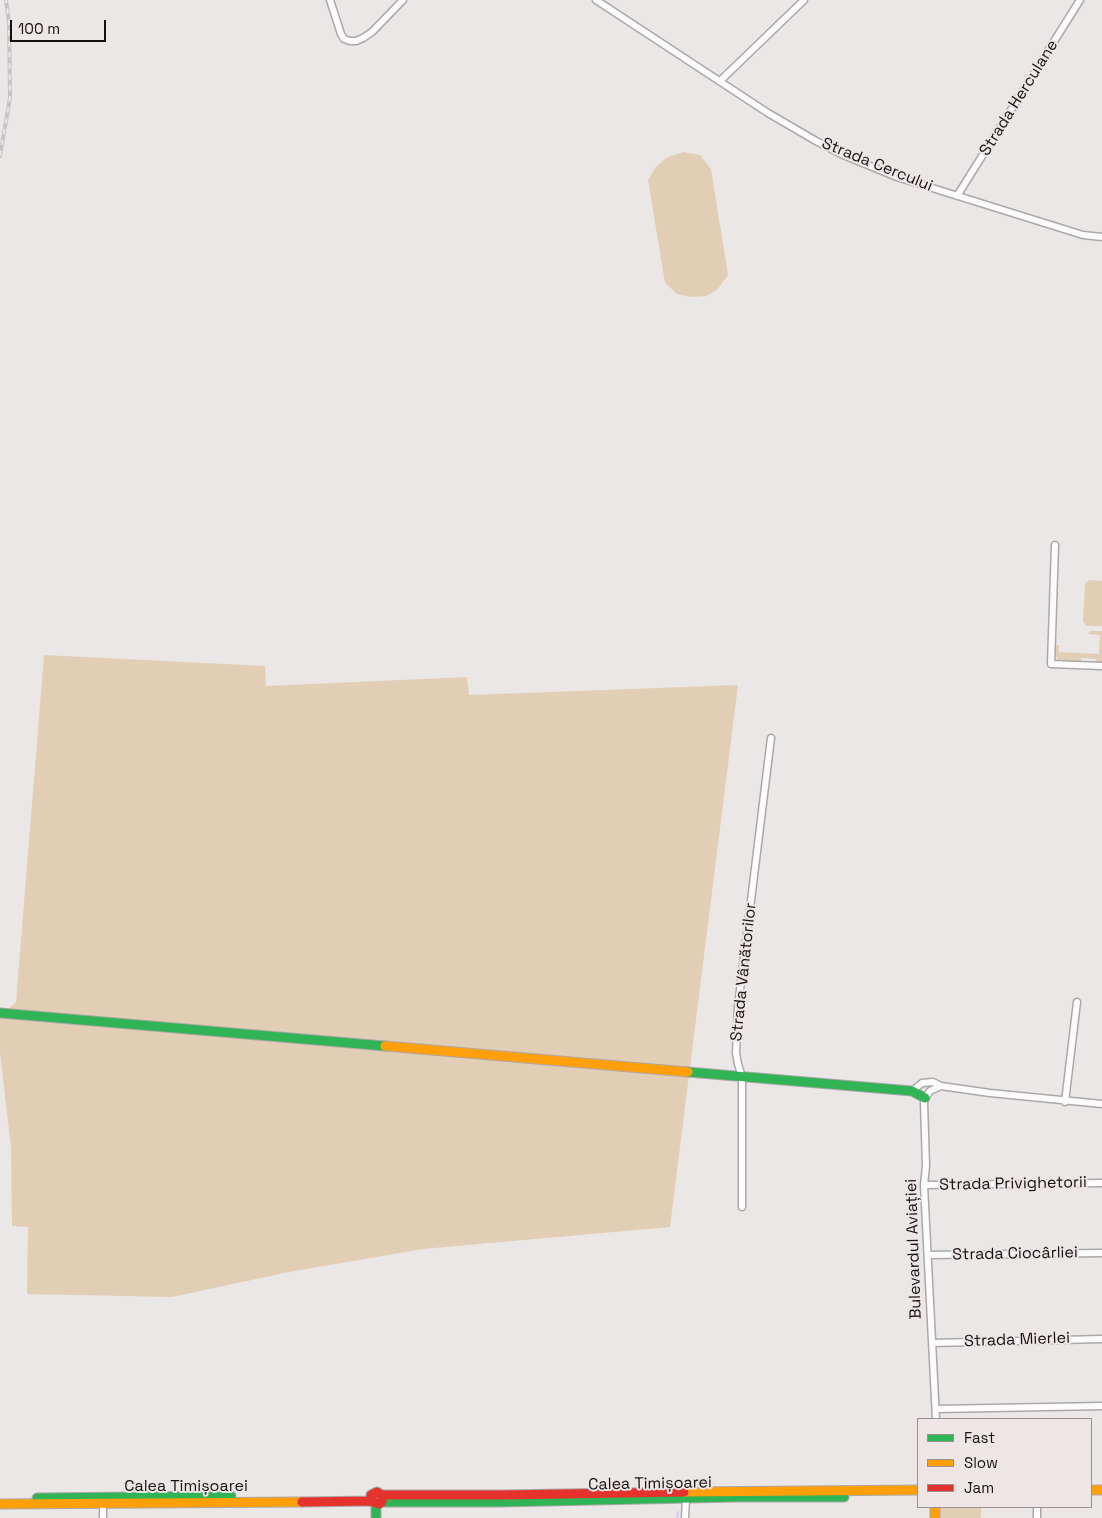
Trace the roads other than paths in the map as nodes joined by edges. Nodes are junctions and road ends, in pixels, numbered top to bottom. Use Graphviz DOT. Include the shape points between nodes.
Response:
graph roads {
  1 [pos="330,0"];
  2 [pos="403,0"];
  3 [pos="596,0"];
  4 [pos="804,0"];
  5 [pos="1080,0"];
  6 [pos="720,81"];
  7 [pos="958,196"];
  8 [pos="1102,236"];
  9 [pos="1055,546"];
  10 [pos="1102,666"];
  11 [pos="771,738"];
  12 [pos="1077,1002"];
  13 [pos="0,1014"];
  14 [pos="742,1077"];
  15 [pos="941,1086"];
  16 [pos="912,1091"];
  17 [pos="925,1098"];
  18 [pos="1065,1102"];
  19 [pos="1102,1104"];
  20 [pos="1102,1183"];
  21 [pos="924,1185"];
  22 [pos="742,1207"];
  23 [pos="1102,1253"];
  24 [pos="928,1255"];
  25 [pos="1102,1339"];
  26 [pos="932,1343"];
  27 [pos="1102,1406"];
  28 [pos="936,1409"];
  29 [pos="936,1418"];
  30 [pos="917,1490"];
  31 [pos="917,1496"];
  32 [pos="0,1498"];
  33 [pos="686,1498"];
  34 [pos="376,1500"];
  35 [pos="103,1503"];
  36 [pos="0,1504"];
  37 [pos="103,1518"];
  38 [pos="376,1518"];
  39 [pos="685,1518"];
  1 -- 2 [label="street" via="344,39 356,41 368,35"];
  3 -- 6 [label="street, Strada Cercului"];
  4 -- 6 [label="street"];
  5 -- 7 [label="street, Strada Herculane"];
  6 -- 7 [label="street, Strada Cercului" via="768,113 841,154 897,177"];
  7 -- 8 [label="street, Strada Cercului" via="1083,235"];
  9 -- 10 [label="street" via="1050,664"];
  11 -- 14 [label="street, Strada Vânătorilor" via="738,1006 736,1053"];
  12 -- 18 [label="street"];
  13 -- 14 [label="main road"];
  14 -- 16 [label="main road"];
  14 -- 22 [label="street, Strada Vânătorilor"];
  15 -- 16 [label="street" via="927,1082"];
  15 -- 17 [label="street" via="930,1091"];
  15 -- 18 [label="street"];
  16 -- 17 [label="main road"];
  17 -- 21 [label="street, Bulevardul Aviației"];
  18 -- 19 [label="street"];
  20 -- 21 [label="street, Strada Privighetorii"];
  21 -- 24 [label="street, Bulevardul Aviației"];
  23 -- 24 [label="street, Strada Ciocârliei"];
  24 -- 26 [label="street, Bulevardul Aviației"];
  25 -- 26 [label="street, Strada Mierlei"];
  26 -- 28 [label="street, Bulevardul Aviației"];
  27 -- 28 [label="street"];
  28 -- 29 [label="street, Bulevardul Aviației"];
  30 -- 34 [label="main road, Calea Timișoarei"];
  31 -- 33 [label="main road, Calea Timișoarei"];
  32 -- 34 [label="main road, Calea Timișoarei"];
  33 -- 34 [label="main road, Calea Timișoarei" via="502,1502"];
  33 -- 39 [label="street"];
  34 -- 35 [label="main road, Calea Timișoarei"];
  34 -- 38 [label="main road"];
  35 -- 36 [label="main road, Calea Timișoarei"];
  35 -- 37 [label="street"];
}
